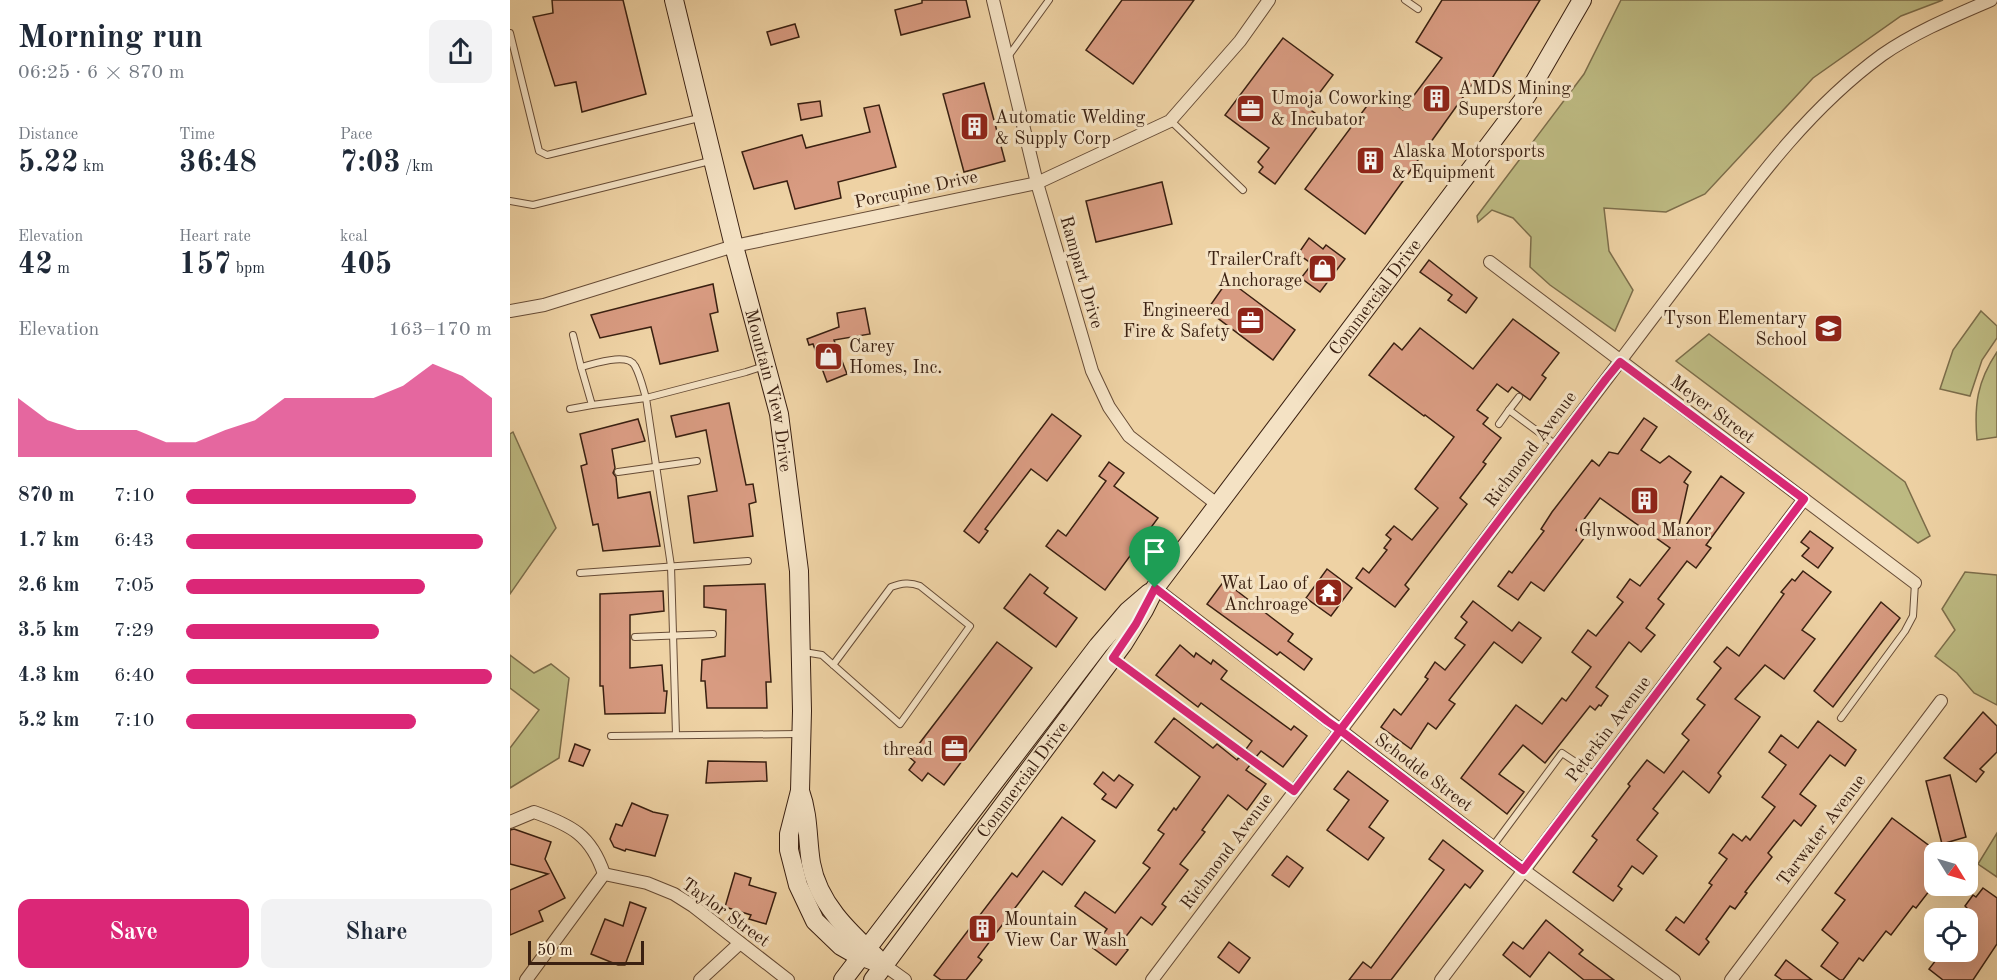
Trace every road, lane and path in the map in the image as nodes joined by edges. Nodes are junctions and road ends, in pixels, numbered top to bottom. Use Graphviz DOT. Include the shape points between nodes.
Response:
graph roads {
  1 [pos="674,0"];
  2 [pos="993,0"];
  3 [pos="1049,0"];
  4 [pos="1269,0"];
  5 [pos="1405,0"];
  6 [pos="1582,0"];
  7 [pos="1991,0"];
  8 [pos="1418,9"];
  9 [pos="510,33"];
  10 [pos="1007,58"];
  11 [pos="703,117"];
  12 [pos="1170,120"];
  13 [pos="713,160"];
  14 [pos="1037,183"];
  15 [pos="1243,190"];
  16 [pos="510,201"];
  17 [pos="734,246"];
  18 [pos="1490,262"];
  19 [pos="510,311"];
  20 [pos="573,335"];
  21 [pos="1620,362"];
  22 [pos="766,365"];
  23 [pos="581,367"];
  24 [pos="1519,397"];
  25 [pos="646,398"];
  26 [pos="592,405"];
  27 [pos="570,409"];
  28 [pos="1509,410"];
  29 [pos="1499,424"];
  30 [pos="1556,445"];
  31 [pos="697,461"];
  32 [pos="658,466"];
  33 [pos="618,472"];
  34 [pos="1804,499"];
  35 [pos="1218,505"];
  36 [pos="748,561"];
  37 [pos="671,566"];
  38 [pos="580,573"];
  39 [pos="1915,583"];
  40 [pos="1155,588"];
  41 [pos="713,634"];
  42 [pos="673,636"];
  43 [pos="636,637"];
  44 [pos="801,651"];
  45 [pos="1113,658"];
  46 [pos="833,664"];
  47 [pos="1941,701"];
  48 [pos="1841,718"];
  49 [pos="1340,730"];
  50 [pos="802,734"];
  51 [pos="676,735"];
  52 [pos="611,736"];
  53 [pos="1595,775"];
  54 [pos="1294,791"];
  55 [pos="510,822"];
  56 [pos="1492,847"];
  57 [pos="1523,870"];
  58 [pos="604,874"];
  59 [pos="740,943"];
  60 [pos="865,953"];
  61 [pos="884,965"];
  62 [pos="526,980"];
  63 [pos="700,980"];
  64 [pos="788,980"];
  65 [pos="843,980"];
  66 [pos="873,980"];
  67 [pos="904,980"];
  68 [pos="1152,980"];
  69 [pos="1441,980"];
  70 [pos="1674,980"];
  71 [pos="1731,980"];
  1 -- 11 [label="main road, Mountain View Drive"];
  2 -- 10 [label="street, Rampart Drive"];
  3 -- 10 [label="lane"];
  4 -- 12 [label="street, Porcupine Drive" via="1240,41"];
  5 -- 8 [label="lane"];
  6 -- 35 [label="main road, Commercial Drive" via="1527,95"];
  7 -- 21 [label="street, Richmond Avenue" via="1943,20 1883,54 1834,93 1792,137"];
  9 -- 11 [label="lane" via="540,151 547,155"];
  10 -- 14 [label="street, Rampart Drive"];
  11 -- 13 [label="main road, Mountain View Drive"];
  12 -- 14 [label="street, Porcupine Drive"];
  12 -- 15 [label="lane"];
  13 -- 16 [label="lane" via="533,205"];
  13 -- 17 [label="main road, Mountain View Drive"];
  14 -- 17 [label="street, Porcupine Drive"];
  14 -- 35 [label="street, Rampart Drive" via="1092,371 1109,407 1129,436"];
  17 -- 19 [label="street, Porcupine Drive" via="544,305"];
  17 -- 22 [label="main road, Mountain View Drive"];
  18 -- 21 [label="street, Meyer Street"];
  20 -- 23 [label="lane"];
  21 -- 30 [label="street, Richmond Avenue"];
  21 -- 34 [label="street, Meyer Street"];
  22 -- 25 [label="lane"];
  22 -- 44 [label="main road, Mountain View Drive" via="779,414 797,560"];
  23 -- 25 [label="lane" via="629,360 635,365"];
  23 -- 26 [label="lane"];
  24 -- 28 [label="lane"];
  25 -- 26 [label="lane"];
  25 -- 32 [label="lane"];
  26 -- 27 [label="lane"];
  28 -- 29 [label="lane"];
  28 -- 30 [label="lane"];
  30 -- 49 [label="street, Richmond Avenue"];
  31 -- 32 [label="lane"];
  32 -- 33 [label="lane"];
  32 -- 37 [label="lane"];
  34 -- 39 [label="street, Meyer Street"];
  34 -- 53 [label="street, Peterkin Avenue"];
  35 -- 40 [label="main road, Commercial Drive"];
  36 -- 37 [label="lane"];
  37 -- 38 [label="lane"];
  37 -- 42 [label="lane"];
  39 -- 48 [label="lane" via="1913,616 1905,631"];
  40 -- 45 [label="main road, Commercial Drive"];
  40 -- 49 [label="street, Schodde Street"];
  40 -- 60 [label="main road, Commercial Drive" via="1128,611 1098,646"];
  41 -- 42 [label="lane"];
  42 -- 43 [label="lane"];
  42 -- 51 [label="lane"];
  44 -- 46 [label="lane" via="822,655"];
  44 -- 50 [label="main road, Mountain View Drive"];
  45 -- 54 [label="lane"];
  45 -- 61 [label="main road, Commercial Drive"];
  46 -- 46 [label="lane" via="900,724 970,626 920,586 911,582 891,587"];
  47 -- 71 [label="street, Tarwater Avenue"];
  49 -- 54 [label="street, Richmond Avenue"];
  49 -- 56 [label="street, Schodde Street"];
  50 -- 51 [label="lane"];
  50 -- 60 [label="main road, Mountain View Drive" via="800,790 806,808 811,864 828,907"];
  51 -- 52 [label="lane"];
  53 -- 56 [label="lane" via="1562,753"];
  53 -- 57 [label="street, Peterkin Avenue"];
  54 -- 68 [label="street, Richmond Avenue"];
  55 -- 58 [label="street" via="534,812 566,825 587,840"];
  56 -- 57 [label="street, Schodde Street"];
  57 -- 69 [label="street, Peterkin Avenue"];
  57 -- 70 [label="street, Schodde Street"];
  58 -- 59 [label="street, Taylor Street" via="647,883 674,894"];
  58 -- 62 [label="street"];
  59 -- 63 [label="street"];
  59 -- 64 [label="street, Taylor Street"];
  60 -- 61 [label="main road, Mountain View Drive"];
  60 -- 65 [label="main road"];
  61 -- 66 [label="main road"];
  61 -- 67 [label="street"];
}
